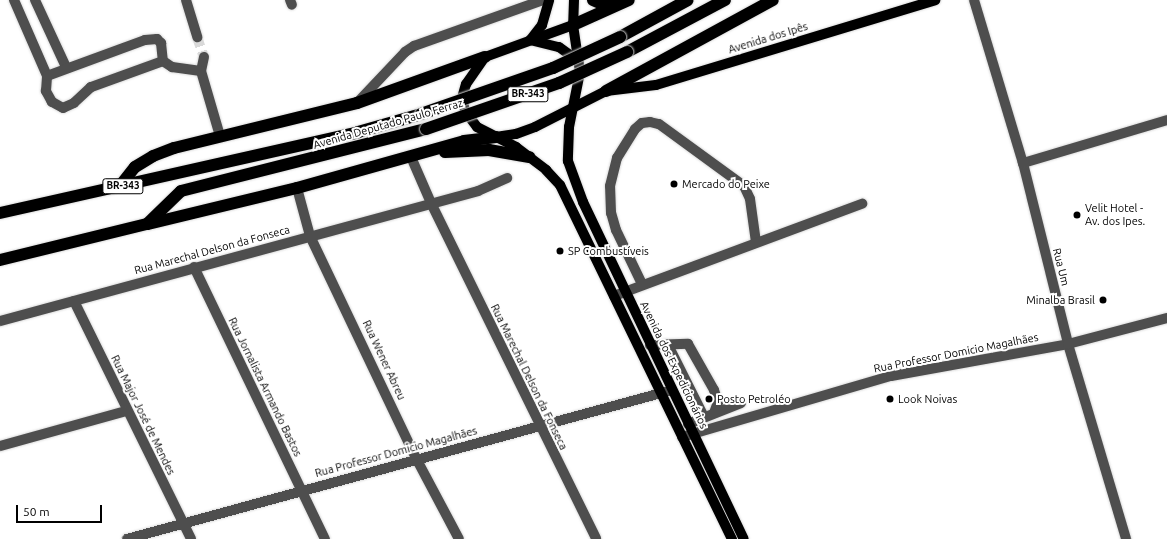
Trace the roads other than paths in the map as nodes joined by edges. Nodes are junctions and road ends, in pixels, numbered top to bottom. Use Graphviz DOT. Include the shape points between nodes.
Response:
graph roads {
  1 [pos="14,0"];
  2 [pos="35,0"];
  3 [pos="186,0"];
  4 [pos="543,0"];
  5 [pos="548,0"];
  6 [pos="574,0"];
  7 [pos="593,0"];
  8 [pos="688,0"];
  9 [pos="725,0"];
  10 [pos="773,0"];
  11 [pos="935,0"];
  12 [pos="974,0"];
  13 [pos="625,2"];
  14 [pos="574,25"];
  15 [pos="197,37"];
  16 [pos="530,40"];
  17 [pos="204,57"];
  18 [pos="485,57"];
  19 [pos="163,61"];
  20 [pos="578,61"];
  21 [pos="66,67"];
  22 [pos="201,71"];
  23 [pos="47,76"];
  24 [pos="606,91"];
  25 [pos="356,103"];
  26 [pos="573,107"];
  27 [pos="1167,120"];
  28 [pos="220,136"];
  29 [pos="496,137"];
  30 [pos="414,156"];
  31 [pos="529,157"];
  32 [pos="1023,163"];
  33 [pos="507,178"];
  34 [pos="120,186"];
  35 [pos="297,188"];
  36 [pos="431,203"];
  37 [pos="862,204"];
  38 [pos="0,213"];
  39 [pos="146,224"];
  40 [pos="310,236"];
  41 [pos="756,242"];
  42 [pos="0,260"];
  43 [pos="194,267"];
  44 [pos="642,284"];
  45 [pos="625,291"];
  46 [pos="614,296"];
  47 [pos="74,301"];
  48 [pos="1167,318"];
  49 [pos="0,321"];
  50 [pos="1068,344"];
  51 [pos="650,345"];
  52 [pos="668,345"];
  53 [pos="672,390"];
  54 [pos="661,394"];
  55 [pos="741,403"];
  56 [pos="126,411"];
  57 [pos="714,413"];
  58 [pos="704,417"];
  59 [pos="688,424"];
  60 [pos="539,425"];
  61 [pos="693,434"];
  62 [pos="682,437"];
  63 [pos="0,446"];
  64 [pos="417,460"];
  65 [pos="301,490"];
  66 [pos="183,522"];
  67 [pos="127,539"];
  68 [pos="191,539"];
  69 [pos="325,539"];
  70 [pos="459,539"];
  71 [pos="596,539"];
  72 [pos="732,539"];
  73 [pos="744,539"];
  74 [pos="1126,539"];
  1 -- 23 [label="street"];
  2 -- 21 [label="street"];
  3 -- 15 [label="street"];
  4 -- 25 [label="street" via="414,46 405,52"];
  5 -- 16 [label="main road" via="542,25"];
  6 -- 14 [label="main road"];
  7 -- 13 [label="highway" via="607,5"];
  8 -- 34 [label="highway, Avenida Deputado Paulo Ferraz / BR-343, bridge" via="620,37 553,68 421,114 358,132"];
  9 -- 39 [label="highway, Avenida Deputado Paulo Ferraz / BR-343, bridge" via="627,52 559,82 426,129 181,191"];
  10 -- 24 [label="highway"];
  11 -- 24 [label="main road, Avenida dos Ipês" via="656,85"];
  12 -- 32 [label="street, Rua Um"];
  13 -- 14 [label="highway"];
  14 -- 16 [label="main road"];
  14 -- 20 [label="main road"];
  16 -- 18 [label="main road"];
  16 -- 20 [label="main road" via="559,47"];
  17 -- 22 [label="street"];
  18 -- 25 [label="highway"];
  18 -- 29 [label="main road" via="466,84 462,98 465,111 477,127"];
  19 -- 21 [label="street" via="161,43 156,39 145,40"];
  19 -- 22 [label="street" via="172,67"];
  19 -- 23 [label="street" via="92,87 74,104 63,108 52,102 46,91"];
  20 -- 26 [label="main road" via="580,72"];
  21 -- 23 [label="street"];
  22 -- 28 [label="street"];
  24 -- 26 [label="main road, Avenida dos Ipês"];
  25 -- 28 [label="highway"];
  26 -- 29 [label="main road" via="536,127"];
  26 -- 45 [label="main road, Avenida dos Expedicionários" via="567,142 568,161 583,202"];
  27 -- 32 [label="street"];
  28 -- 34 [label="highway" via="153,156 135,167"];
  29 -- 30 [label="highway" via="464,141"];
  29 -- 31 [label="main road"];
  30 -- 31 [label="highway" via="489,150"];
  30 -- 35 [label="highway"];
  30 -- 36 [label="street, Rua Marechal Delson da Fonseca"];
  31 -- 46 [label="main road" via="560,185"];
  32 -- 50 [label="street, Rua Um"];
  33 -- 36 [label="street, Rua Marechal Delson da Fonseca" via="494,186"];
  34 -- 38 [label="highway, BR-343"];
  35 -- 39 [label="highway"];
  35 -- 40 [label="street, Rua Wener Abreu"];
  36 -- 40 [label="street, Rua Marechal Delson da Fonseca"];
  36 -- 60 [label="street, Rua Marechal Delson da Fonseca"];
  37 -- 41 [label="street"];
  39 -- 42 [label="highway"];
  40 -- 43 [label="street, Rua Marechal Delson da Fonseca"];
  40 -- 64 [label="street, Rua Wener Abreu"];
  41 -- 44 [label="street"];
  41 -- 44 [label="street" via="750,200 744,186 658,124 642,123 635,129 617,158 610,186 611,213 616,230"];
  43 -- 47 [label="street, Rua Marechal Delson da Fonseca"];
  43 -- 65 [label="street, Rua Jornalista Armando Bastos"];
  44 -- 45 [label="street"];
  45 -- 46 [label="street"];
  45 -- 51 [label="main road, Avenida dos Expedicionários"];
  46 -- 54 [label="main road"];
  47 -- 49 [label="street, Rua Marechal Delson da Fonseca"];
  47 -- 56 [label="street, Rua Major José de Mendes"];
  48 -- 50 [label="street, Rua Professor Domicio Magalhães"];
  50 -- 61 [label="street, Rua Professor Domicio Magalhães" via="891,376"];
  50 -- 74 [label="street, Rua Um"];
  51 -- 52 [label="street"];
  51 -- 53 [label="main road, Avenida dos Expedicionários"];
  52 -- 57 [label="street" via="688,344 692,349 714,390 718,402"];
  52 -- 58 [label="street"];
  53 -- 54 [label="street, Rua Professor Domicio Magalhães"];
  53 -- 59 [label="main road, Avenida dos Expedicionários"];
  54 -- 60 [label="street, Rua Professor Domicio Magalhães"];
  54 -- 62 [label="main road"];
  55 -- 57 [label="street"];
  56 -- 63 [label="street"];
  56 -- 66 [label="street, Rua Major José de Mendes"];
  57 -- 58 [label="street"];
  58 -- 59 [label="street"];
  59 -- 61 [label="main road, Avenida dos Expedicionários"];
  60 -- 64 [label="street, Rua Professor Domicio Magalhães"];
  60 -- 71 [label="street, Rua Marechal Delson da Fonseca"];
  61 -- 62 [label="street, Rua Professor Domicio Magalhães"];
  61 -- 73 [label="main road, Avenida dos Expedicionários"];
  62 -- 72 [label="main road"];
  64 -- 65 [label="street, Rua Professor Domicio Magalhães"];
  64 -- 70 [label="street, Rua Wener Abreu"];
  65 -- 66 [label="street, Rua Professor Domicio Magalhães"];
  65 -- 69 [label="street, Rua Jornalista Armando Bastos"];
  66 -- 67 [label="street, Rua Professor Domicio Magalhães"];
  66 -- 68 [label="street, Rua Major José de Mendes"];
}
